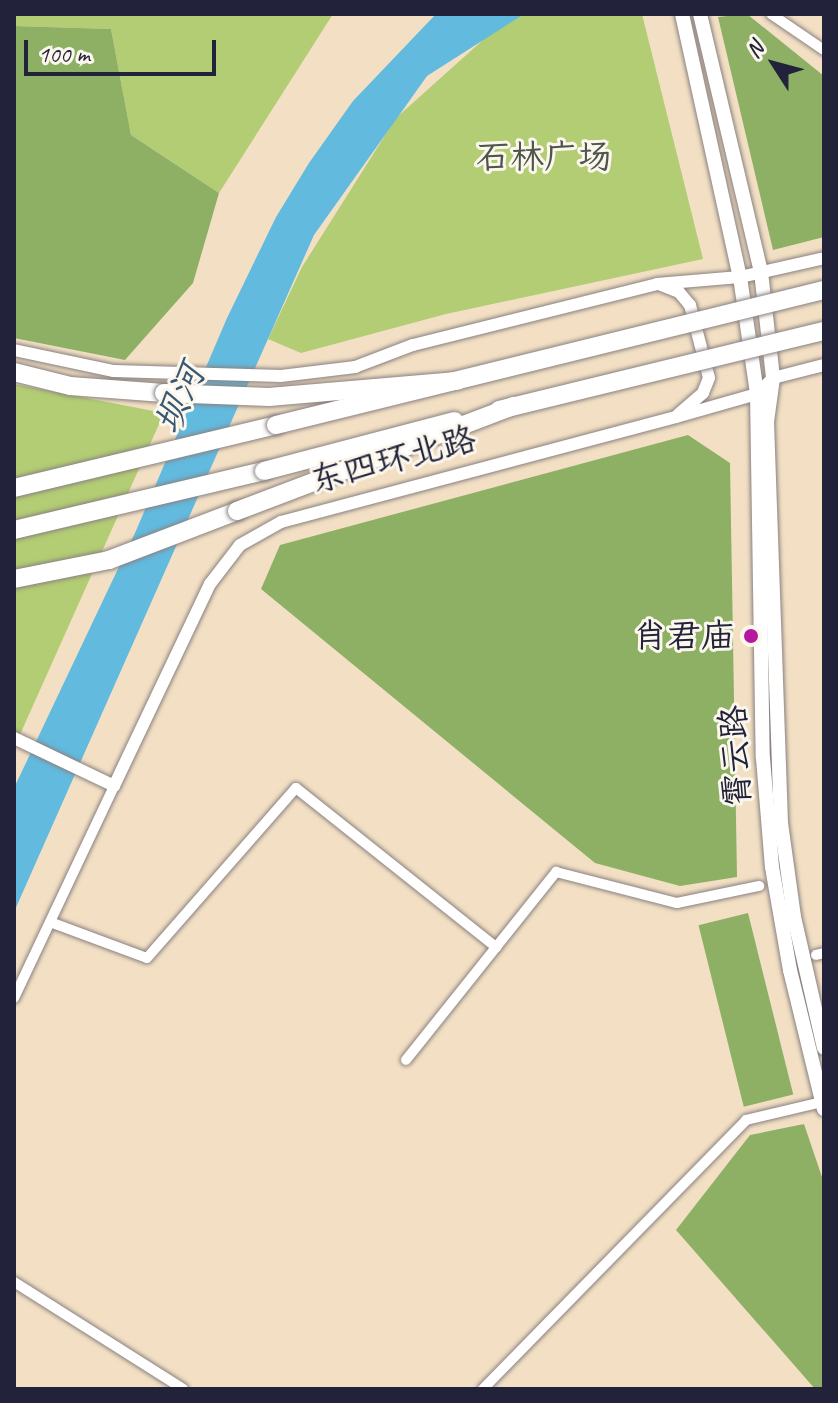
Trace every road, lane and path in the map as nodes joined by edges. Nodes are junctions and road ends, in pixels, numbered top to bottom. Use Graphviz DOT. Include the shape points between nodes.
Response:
graph roads {
  1 [pos="682,14"];
  2 [pos="700,14"];
  3 [pos="771,14"];
  4 [pos="824,50"];
  5 [pos="824,258"];
  6 [pos="761,272"];
  7 [pos="740,277"];
  8 [pos="657,284"];
  9 [pos="824,290"];
  10 [pos="824,331"];
  11 [pos="14,350"];
  12 [pos="824,365"];
  13 [pos="14,372"];
  14 [pos="773,378"];
  15 [pos="457,381"];
  16 [pos="757,394"];
  17 [pos="514,406"];
  18 [pos="676,417"];
  19 [pos="14,488"];
  20 [pos="14,530"];
  21 [pos="51,574"];
  22 [pos="14,579"];
  23 [pos="14,588"];
  24 [pos="14,738"];
  25 [pos="114,786"];
  26 [pos="759,886"];
  27 [pos="50,922"];
  28 [pos="496,947"];
  29 [pos="14,998"];
  30 [pos="824,1048"];
  31 [pos="406,1060"];
  32 [pos="823,1105"];
  33 [pos="14,1282"];
  34 [pos="183,1389"];
  35 [pos="483,1389"];
  1 -- 7 [label="main road, 霄云路"];
  2 -- 6 [label="main road, 霄云路"];
  3 -- 4 [label="street"];
  5 -- 6 [label="street"];
  6 -- 7 [label="street"];
  6 -- 14 [label="main road, 霄云路"];
  7 -- 8 [label="street"];
  7 -- 16 [label="main road, 霄云路"];
  8 -- 11 [label="street" via="413,345 355,367 281,376 114,371"];
  8 -- 18 [label="street" via="679,292 690,305 709,378 703,393"];
  9 -- 15 [label="highway, 东四环北路, bridge"];
  10 -- 17 [label="highway, 东四环北路, bridge"];
  12 -- 14 [label="street"];
  13 -- 15 [label="highway, bridge" via="70,386 269,397"];
  14 -- 16 [label="street, 东四环北路"];
  14 -- 30 [label="main road, 霄云路" via="767,422 781,823 794,917"];
  15 -- 19 [label="highway, 东四环北路, bridge"];
  16 -- 18 [label="street, 东四环北路"];
  16 -- 32 [label="main road, 霄云路" via="768,825 790,970"];
  17 -- 20 [label="highway, 东四环北路, bridge"];
  17 -- 21 [label="highway, bridge" via="159,543"];
  18 -- 25 [label="street, 东四环北路" via="281,522 240,545 210,584"];
  21 -- 22 [label="highway"];
  21 -- 23 [label="highway"];
  24 -- 25 [label="street"];
  25 -- 27 [label="street"];
  26 -- 28 [label="street" via="677,903 556,872"];
  27 -- 28 [label="street" via="147,958 296,788"];
  27 -- 29 [label="street"];
  28 -- 31 [label="street"];
  32 -- 35 [label="street" via="746,1120"];
  33 -- 34 [label="street"];
}
